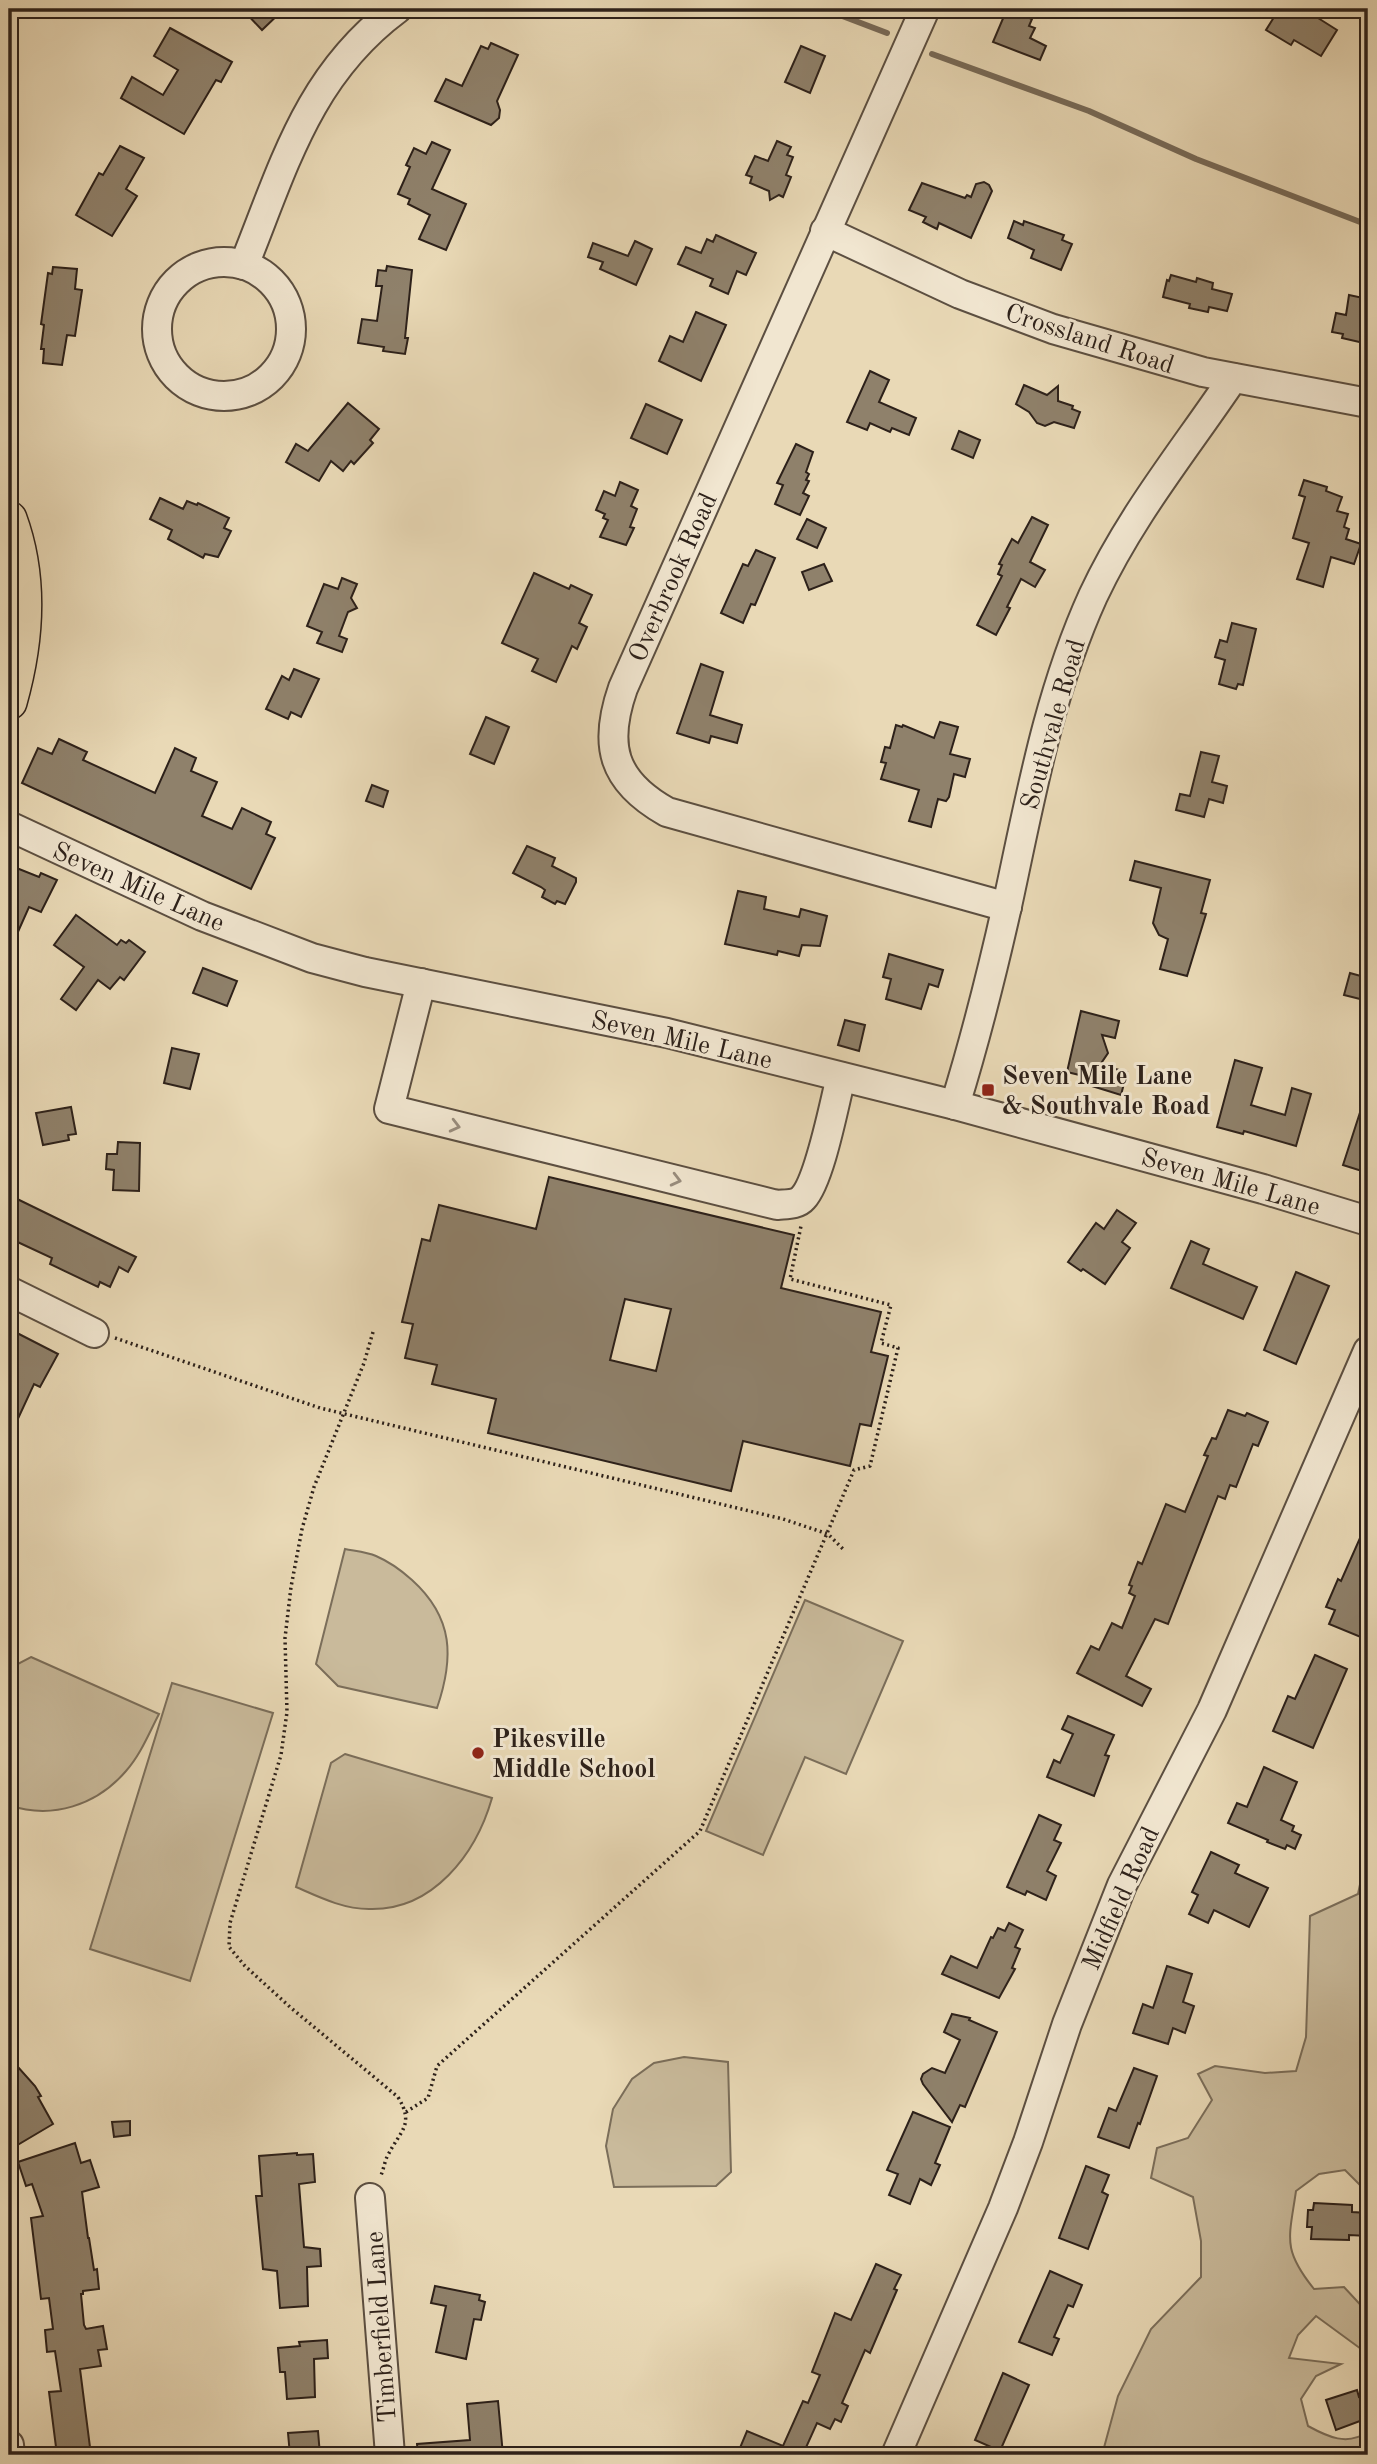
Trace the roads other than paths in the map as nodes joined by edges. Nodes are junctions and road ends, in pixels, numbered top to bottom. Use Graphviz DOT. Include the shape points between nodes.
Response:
graph roads {
  1 [pos="397,9"];
  2 [pos="925,9"];
  3 [pos="825,231"];
  4 [pos="244,265"];
  5 [pos="1233,379"];
  6 [pos="1368,403"];
  7 [pos="9,519"];
  8 [pos="9,702"];
  9 [pos="9,826"];
  10 [pos="1007,907"];
  11 [pos="421,983"];
  12 [pos="841,1077"];
  13 [pos="955,1105"];
  14 [pos="1368,1221"];
  15 [pos="9,1291"];
  16 [pos="94,1332"];
  17 [pos="1368,1352"];
  18 [pos="370,2198"];
  19 [pos="9,2445"];
  20 [pos="10,2455"];
  21 [pos="390,2455"];
  22 [pos="896,2455"];
  1 -- 4 [label="street" via="352,48 315,99"];
  2 -- 3 [label="street, Overbrook Road"];
  3 -- 5 [label="street, Crossland Road" via="1006,312 1142,356"];
  3 -- 10 [label="street, Overbrook Road" via="623,688 611,733 615,752 634,789 667,812"];
  4 -- 4 [label="street" via="260,272 284,298 291,318 291,340 284,360 258,388 238,396 200,393 182,383 168,367 159,348 159,309 183,275 204,265"];
  5 -- 6 [label="street, Crossland Road"];
  5 -- 10 [label="street, Southvale Road" via="1152,492 1092,598 1045,728"];
  7 -- 8 [label="main road" via="23,580 24,623"];
  9 -- 11 [label="street, Seven Mile Lane" via="261,940 312,958"];
  10 -- 13 [label="street, Southvale Road"];
  11 -- 12 [label="street, Seven Mile Lane" via="667,1033"];
  11 -- 12 [label="street, one-way" via="389,1109 777,1205 792,1204 801,1213"];
  12 -- 13 [label="street, Seven Mile Lane"];
  13 -- 14 [label="street, Seven Mile Lane"];
  15 -- 16 [label="street"];
  17 -- 22 [label="street, Midfield Road" via="1212,1710 1122,1885 1071,2012 1003,2208"];
  18 -- 21 [label="street, Timberfield Lane"];
  19 -- 20 [label="street"];
}
